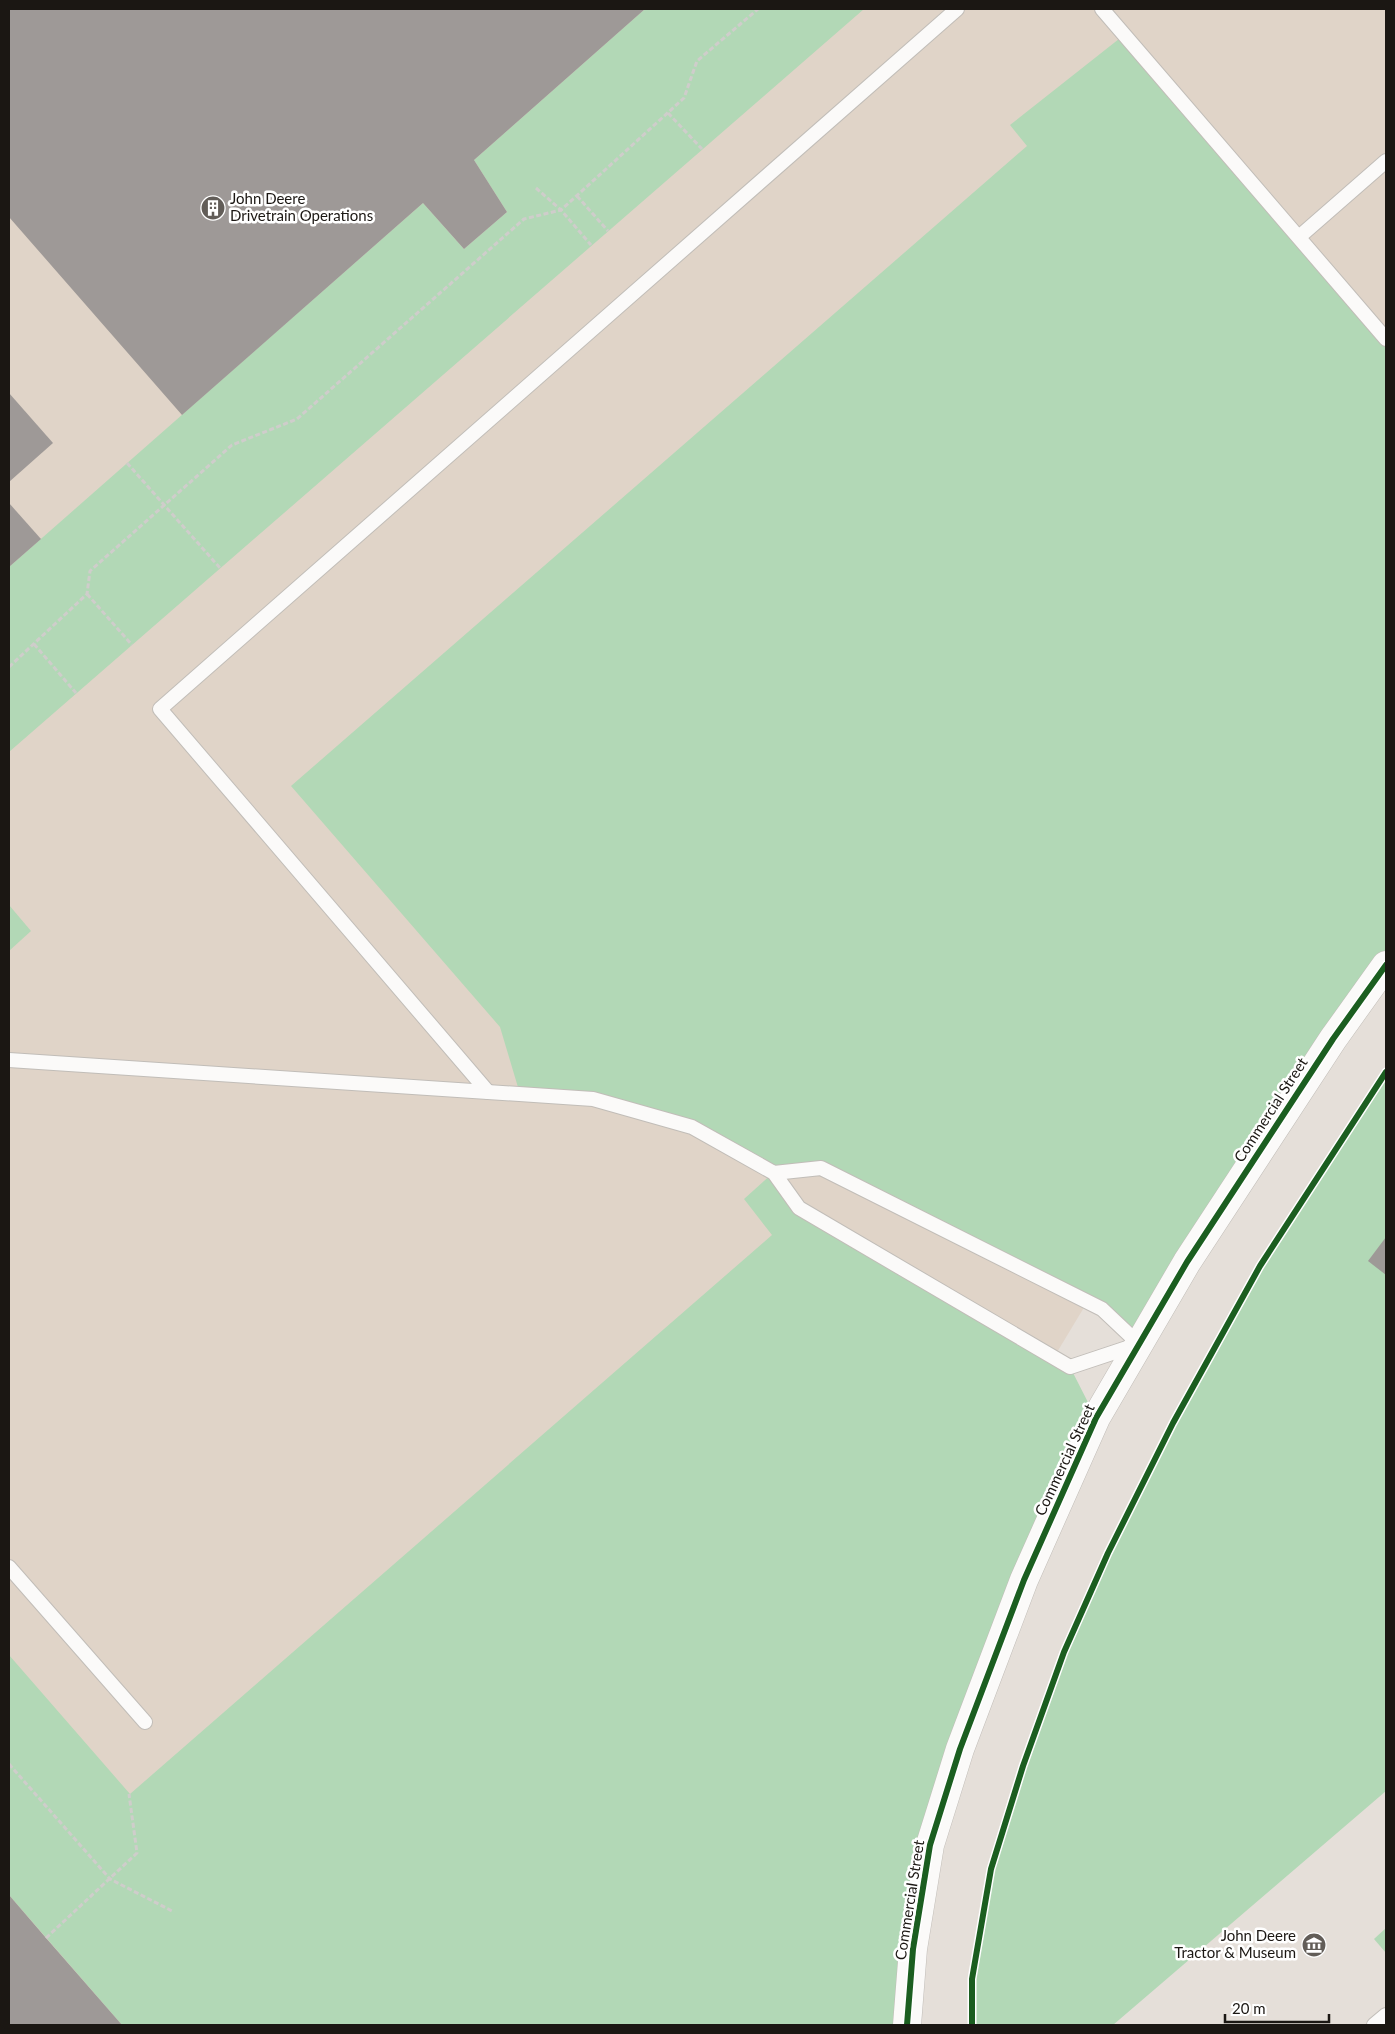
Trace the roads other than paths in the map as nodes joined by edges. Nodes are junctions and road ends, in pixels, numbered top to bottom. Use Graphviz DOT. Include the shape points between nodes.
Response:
graph roads {
  1 [pos="957,9"];
  2 [pos="1102,9"];
  3 [pos="1386,161"];
  4 [pos="1299,237"];
  5 [pos="1386,339"];
  6 [pos="1386,965"];
  7 [pos="9,1060"];
  8 [pos="488,1092"];
  9 [pos="774,1173"];
  10 [pos="1139,1344"];
  11 [pos="9,1567"];
  12 [pos="145,1722"];
  13 [pos="1386,2015"];
  14 [pos="908,2025"];
  15 [pos="1374,2025"];
  1 -- 8 [label="lane" via="160,708"];
  2 -- 4 [label="lane"];
  3 -- 4 [label="lane"];
  4 -- 5 [label="lane"];
  6 -- 10 [label="street, Commercial Street" via="1333,1038 1187,1262"];
  7 -- 8 [label="lane"];
  8 -- 9 [label="lane" via="593,1099 692,1127"];
  9 -- 10 [label="lane" via="821,1168 1102,1309"];
  9 -- 10 [label="lane" via="798,1208 1070,1367"];
  10 -- 14 [label="street, Commercial Street" via="1096,1418 1024,1580 960,1749 930,1845 913,1949"];
  11 -- 12 [label="lane"];
  13 -- 15 [label="lane"];
}
